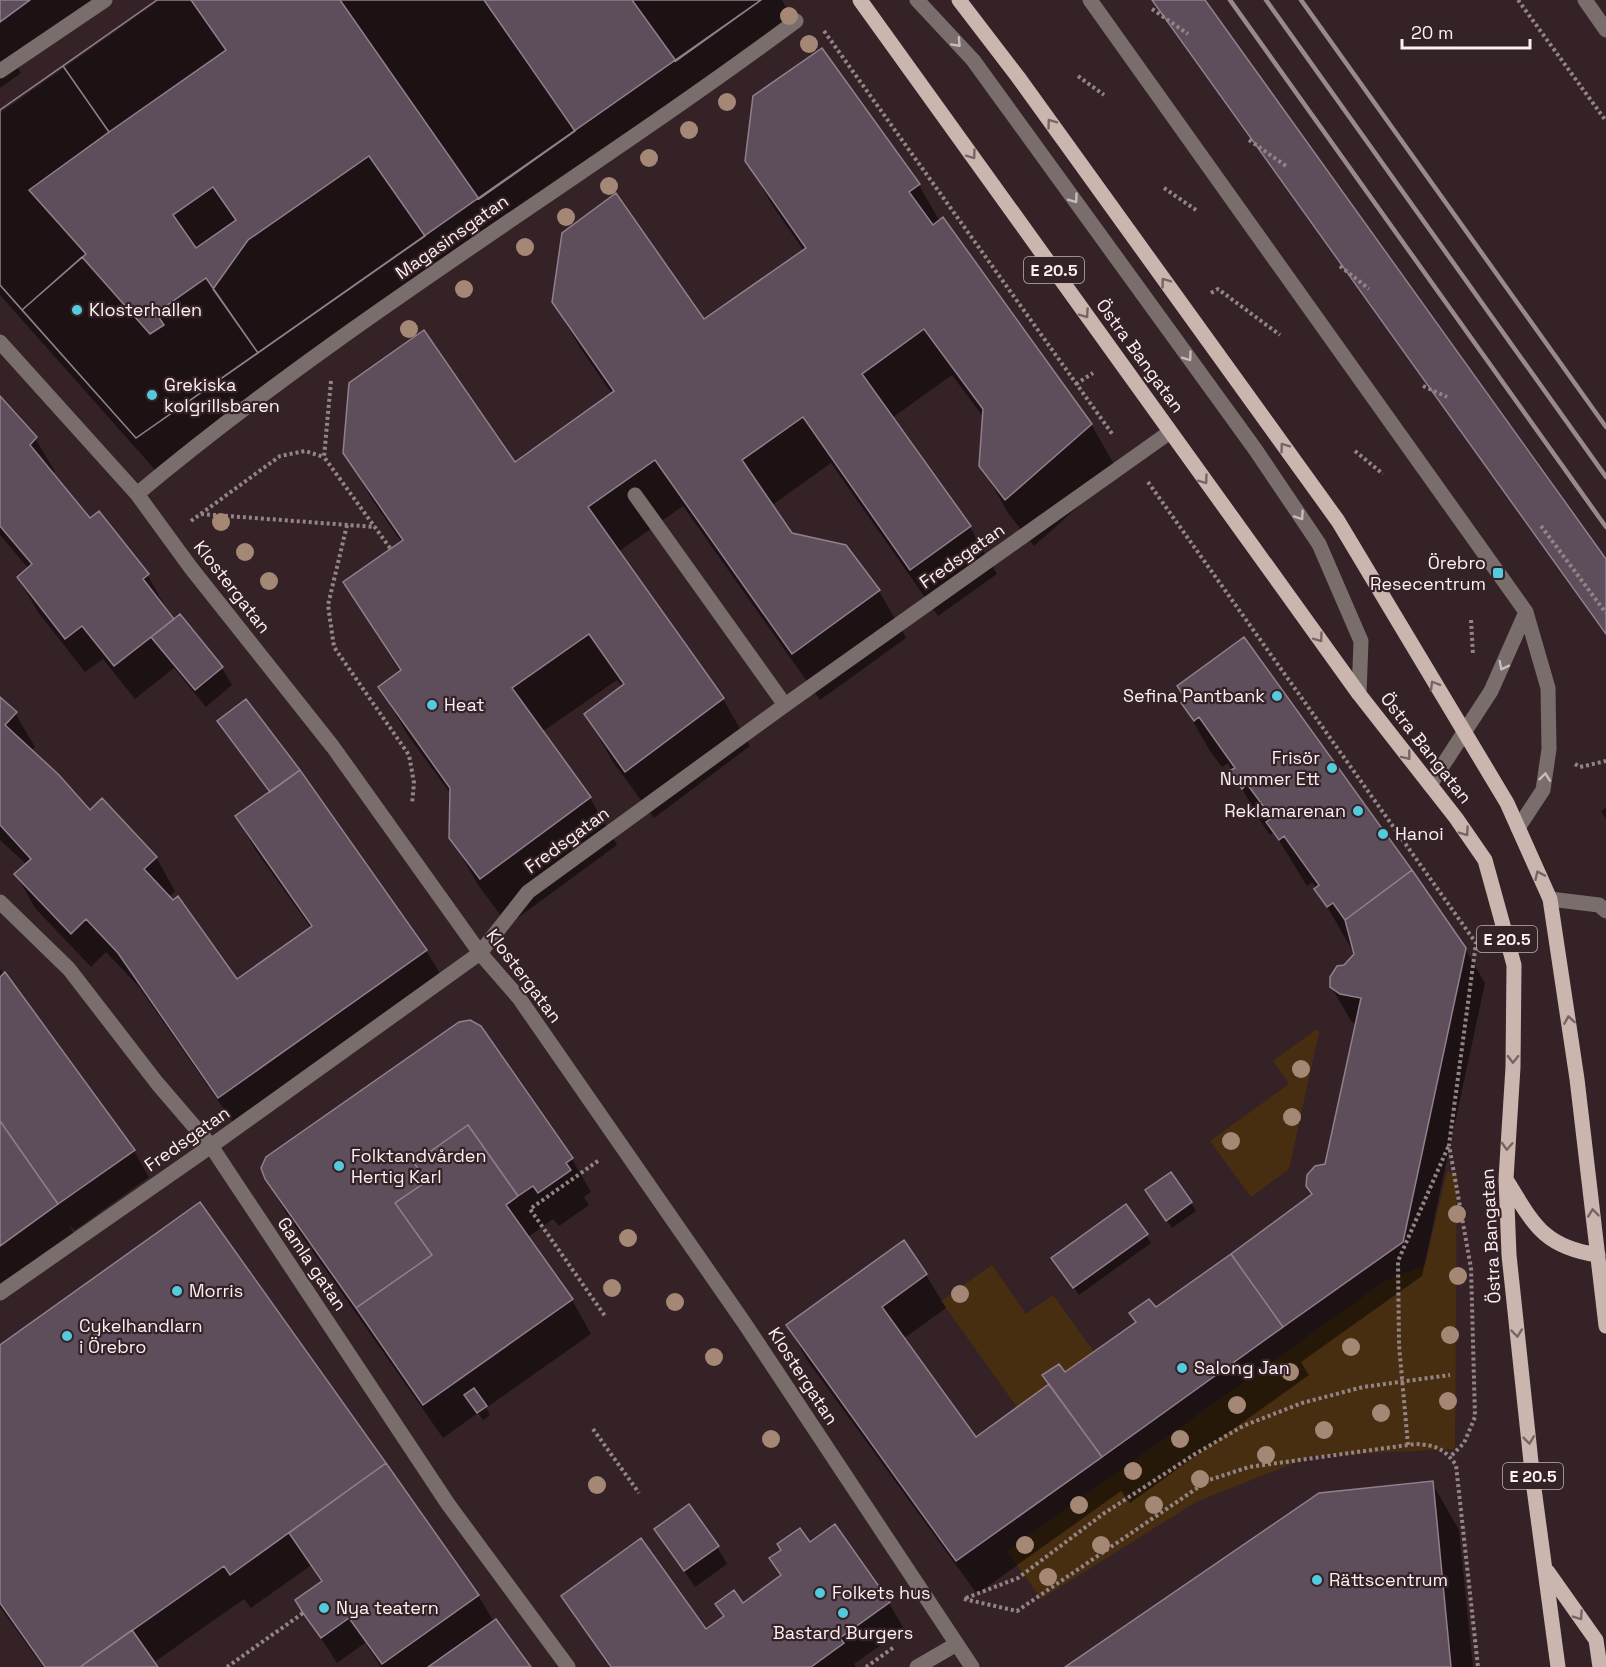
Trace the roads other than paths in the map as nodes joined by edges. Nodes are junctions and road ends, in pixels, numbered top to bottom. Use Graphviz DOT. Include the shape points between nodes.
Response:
graph roads {
  1 [pos="105,0"];
  2 [pos="860,0"];
  3 [pos="917,0"];
  4 [pos="959,0"];
  5 [pos="1090,0"];
  6 [pos="1584,0"];
  7 [pos="796,21"];
  8 [pos="1606,30"];
  9 [pos="0,71"];
  10 [pos="0,342"];
  11 [pos="1170,432"];
  12 [pos="137,494"];
  13 [pos="635,495"];
  14 [pos="1526,612"];
  15 [pos="1359,694"];
  16 [pos="785,705"];
  17 [pos="1464,735"];
  18 [pos="1430,785"];
  19 [pos="1518,828"];
  20 [pos="1550,898"];
  21 [pos="0,902"];
  22 [pos="1606,911"];
  23 [pos="480,952"];
  24 [pos="211,1146"];
  25 [pos="1506,1179"];
  26 [pos="1602,1255"];
  27 [pos="0,1293"];
  28 [pos="1606,1326"];
  29 [pos="1546,1570"];
  30 [pos="955,1645"];
  31 [pos="568,1667"];
  32 [pos="917,1667"];
  33 [pos="972,1667"];
  34 [pos="1558,1667"];
  35 [pos="1600,1667"];
  1 -- 9 [label="street"];
  2 -- 11 [label="main road, Östra Bangatan / E 20.5, one-way"];
  3 -- 15 [label="street, one-way" via="973,60 1255,449 1319,544 1361,641"];
  17 -- 4 [label="main road, Östra Bangatan / E 20.5, one-way" via="1338,521 1018,76"];
  5 -- 14 [label="street"];
  6 -- 8 [label="street"];
  7 -- 12 [label="street, Magasinsgatan" via="328,348 192,448"];
  10 -- 12 [label="street, Klostergatan"];
  11 -- 15 [label="main road, Östra Bangatan / E 20.5, one-way"];
  11 -- 16 [label="street, Fredsgatan"];
  12 -- 23 [label="street, Klostergatan" via="333,747"];
  13 -- 16 [label="street"];
  14 -- 17 [label="street, one-way" via="1491,691"];
  19 -- 14 [label="street, one-way" via="1543,789 1549,749 1548,688"];
  15 -- 18 [label="main road, Östra Bangatan / E 20.5, one-way"];
  16 -- 23 [label="street, Fredsgatan" via="528,892"];
  17 -- 18 [label="street"];
  17 -- 19 [label="main road, Östra Bangatan / E 20.5" via="1507,803"];
  18 -- 25 [label="main road, Östra Bangatan / E 20.5, one-way" via="1485,860 1514,965"];
  20 -- 19 [label="main road, Östra Bangatan / E 20.5, one-way"];
  20 -- 22 [label="street" via="1599,905"];
  26 -- 20 [label="main road, Östra Bangatan / E 20.5, one-way"];
  21 -- 24 [label="street, Gamla gatan" via="69,969"];
  23 -- 24 [label="street, Fredsgatan"];
  23 -- 30 [label="street, Klostergatan" via="519,998 745,1324"];
  24 -- 27 [label="street, Fredsgatan"];
  24 -- 31 [label="street, Gamla gatan" via="448,1504"];
  25 -- 26 [label="main road" via="1544,1236 1575,1252"];
  25 -- 29 [label="main road, Östra Bangatan / E 20.5, one-way" via="1511,1284"];
  26 -- 28 [label="main road, Östra Bangatan / E 20.5"];
  29 -- 34 [label="main road, Östra Bangatan / E 20.5"];
  29 -- 35 [label="main road, one-way" via="1596,1640"];
  30 -- 32 [label="street"];
  30 -- 33 [label="street, Klostergatan"];
}
